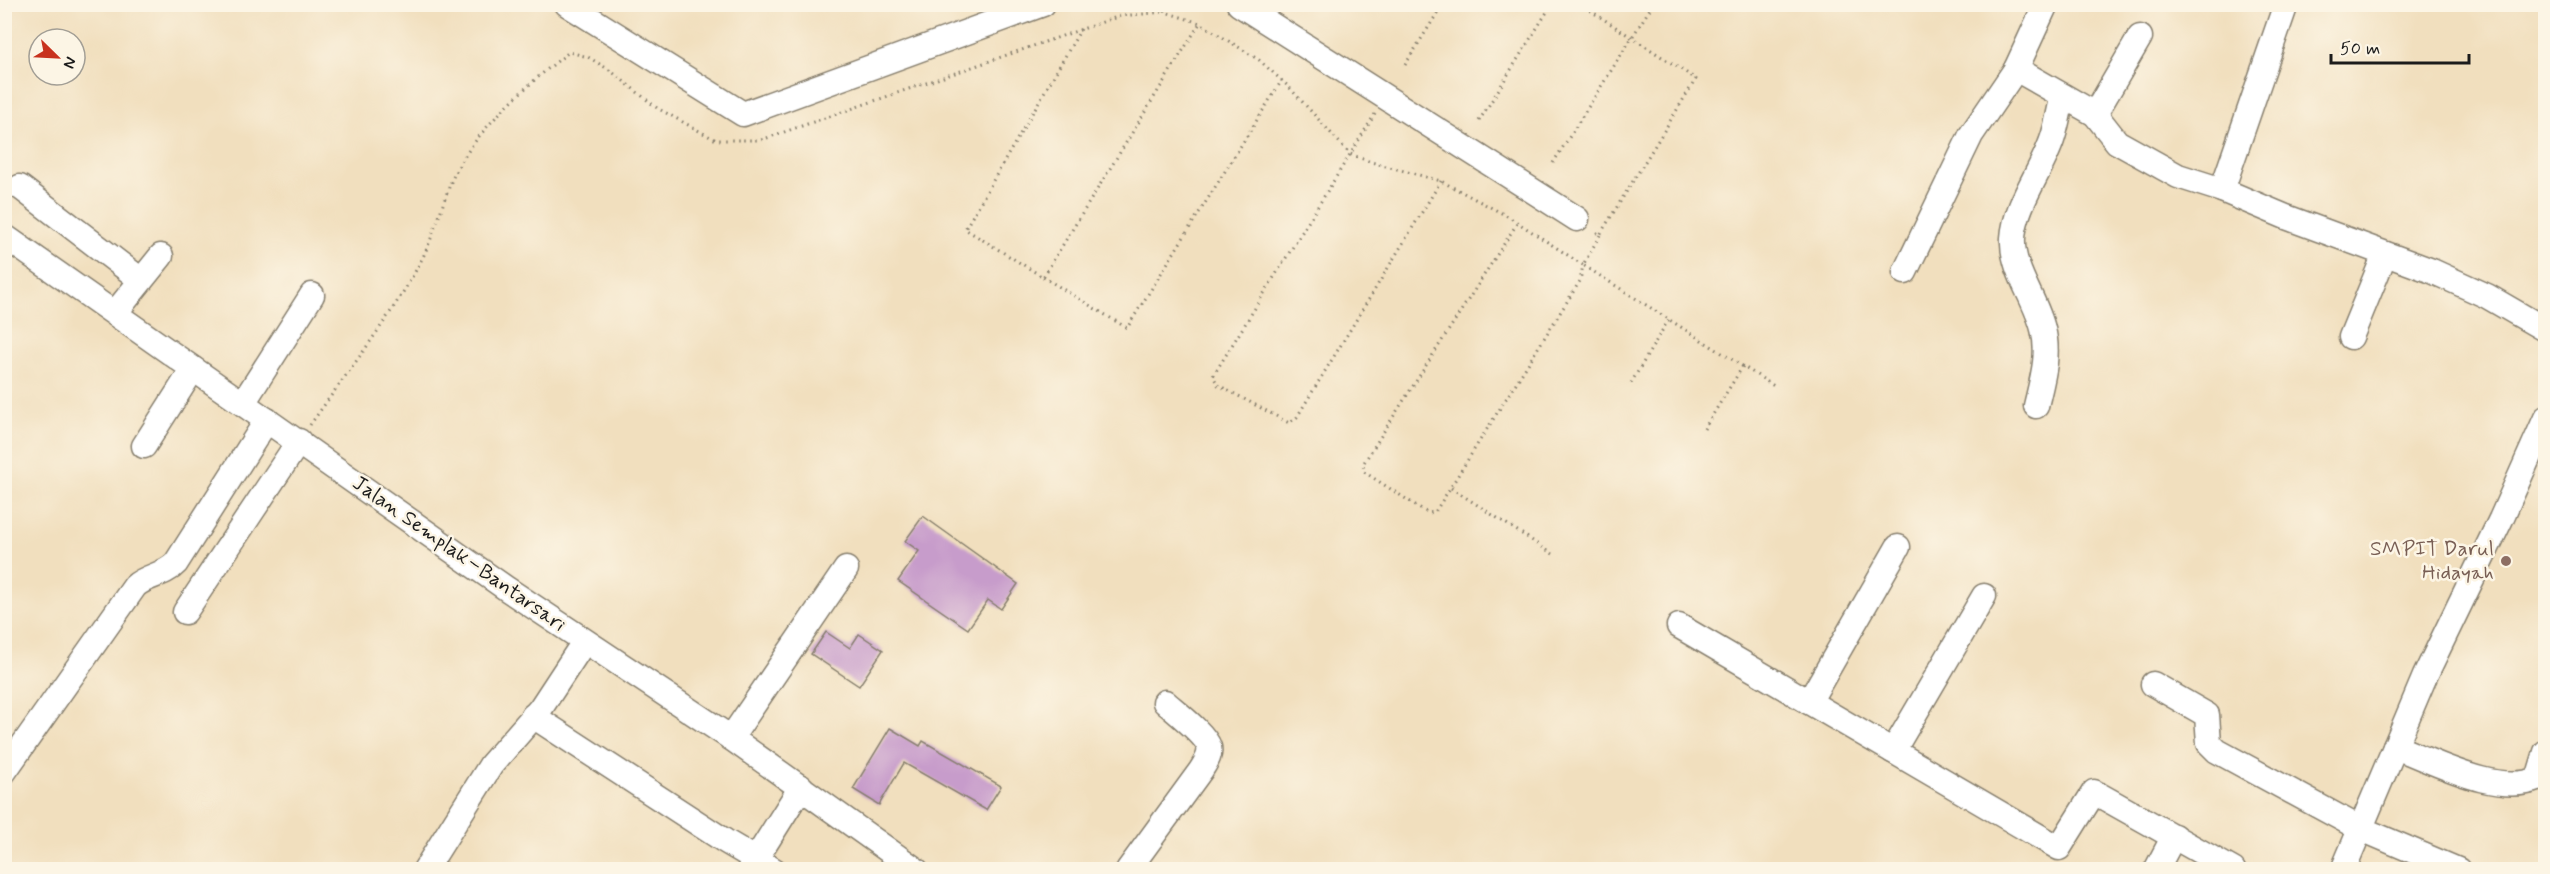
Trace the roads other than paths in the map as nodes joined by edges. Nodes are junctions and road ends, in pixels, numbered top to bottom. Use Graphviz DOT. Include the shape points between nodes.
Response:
graph roads {
  1 [pos="567,4"];
  2 [pos="1043,4"];
  3 [pos="1239,4"];
  4 [pos="2046,4"];
  5 [pos="2286,4"];
  6 [pos="2140,37"];
  7 [pos="2016,69"];
  8 [pos="2062,96"];
  9 [pos="2095,114"];
  10 [pos="20,187"];
  11 [pos="2222,190"];
  12 [pos="1577,219"];
  13 [pos="4,236"];
  14 [pos="2385,254"];
  15 [pos="161,256"];
  16 [pos="1905,272"];
  17 [pos="141,280"];
  18 [pos="312,295"];
  19 [pos="115,313"];
  20 [pos="2546,330"];
  21 [pos="2351,337"];
  22 [pos="193,369"];
  23 [pos="243,403"];
  24 [pos="2036,406"];
  25 [pos="2546,418"];
  26 [pos="267,420"];
  27 [pos="299,441"];
  28 [pos="144,446"];
  29 [pos="1898,547"];
  30 [pos="846,569"];
  31 [pos="1984,596"];
  32 [pos="185,612"];
  33 [pos="1679,626"];
  34 [pos="584,642"];
  35 [pos="2153,684"];
  36 [pos="1166,702"];
  37 [pos="1809,702"];
  38 [pos="533,716"];
  39 [pos="731,738"];
  40 [pos="2395,747"];
  41 [pos="1893,751"];
  42 [pos="2546,753"];
  43 [pos="4,772"];
  44 [pos="801,787"];
  45 [pos="2359,828"];
  46 [pos="2174,836"];
  47 [pos="760,866"];
  48 [pos="425,870"];
  49 [pos="916,870"];
  50 [pos="1128,870"];
  51 [pos="2156,870"];
  52 [pos="2233,870"];
  53 [pos="2343,870"];
  54 [pos="2458,870"];
  1 -- 2 [label="street" via="743,114"];
  3 -- 12 [label="street"];
  4 -- 7 [label="street"];
  5 -- 11 [label="street"];
  6 -- 9 [label="street"];
  7 -- 8 [label="street"];
  7 -- 16 [label="street" via="1971,135"];
  8 -- 9 [label="street"];
  8 -- 24 [label="street" via="2052,139 2013,236 2013,253 2046,345 2047,360"];
  9 -- 11 [label="street" via="2117,142 2132,152 2178,176"];
  10 -- 17 [label="street"];
  11 -- 14 [label="street"];
  13 -- 19 [label="street, Jalan Semplak–Bantarsari"];
  14 -- 20 [label="street" via="2487,296"];
  14 -- 21 [label="street"];
  15 -- 17 [label="street"];
  17 -- 19 [label="street"];
  18 -- 23 [label="street"];
  19 -- 22 [label="street, Jalan Semplak–Bantarsari"];
  22 -- 23 [label="street, Jalan Semplak–Bantarsari"];
  22 -- 28 [label="street"];
  23 -- 26 [label="street, Jalan Semplak–Bantarsari"];
  25 -- 40 [label="street"];
  26 -- 27 [label="street, Jalan Semplak–Bantarsari"];
  26 -- 43 [label="street" via="176,563 135,586"];
  27 -- 32 [label="street"];
  27 -- 34 [label="street, Jalan Semplak–Bantarsari"];
  29 -- 37 [label="street"];
  30 -- 39 [label="street"];
  31 -- 41 [label="street"];
  33 -- 37 [label="street"];
  34 -- 38 [label="street"];
  34 -- 39 [label="street, Jalan Semplak–Bantarsari"];
  35 -- 45 [label="street" via="2207,715 2210,743 2217,751"];
  36 -- 50 [label="street" via="1203,738 1209,746 1209,756"];
  37 -- 41 [label="street"];
  38 -- 47 [label="street"];
  38 -- 48 [label="street" via="491,765"];
  39 -- 44 [label="street, Jalan Semplak–Bantarsari"];
  40 -- 42 [label="street" via="2470,777 2504,783 2538,779"];
  40 -- 45 [label="street"];
  41 -- 46 [label="street" via="2059,848 2094,792"];
  44 -- 47 [label="street"];
  44 -- 49 [label="street, Jalan Semplak–Bantarsari"];
  45 -- 53 [label="street"];
  45 -- 54 [label="street"];
  46 -- 51 [label="street"];
  46 -- 52 [label="street"];
}
